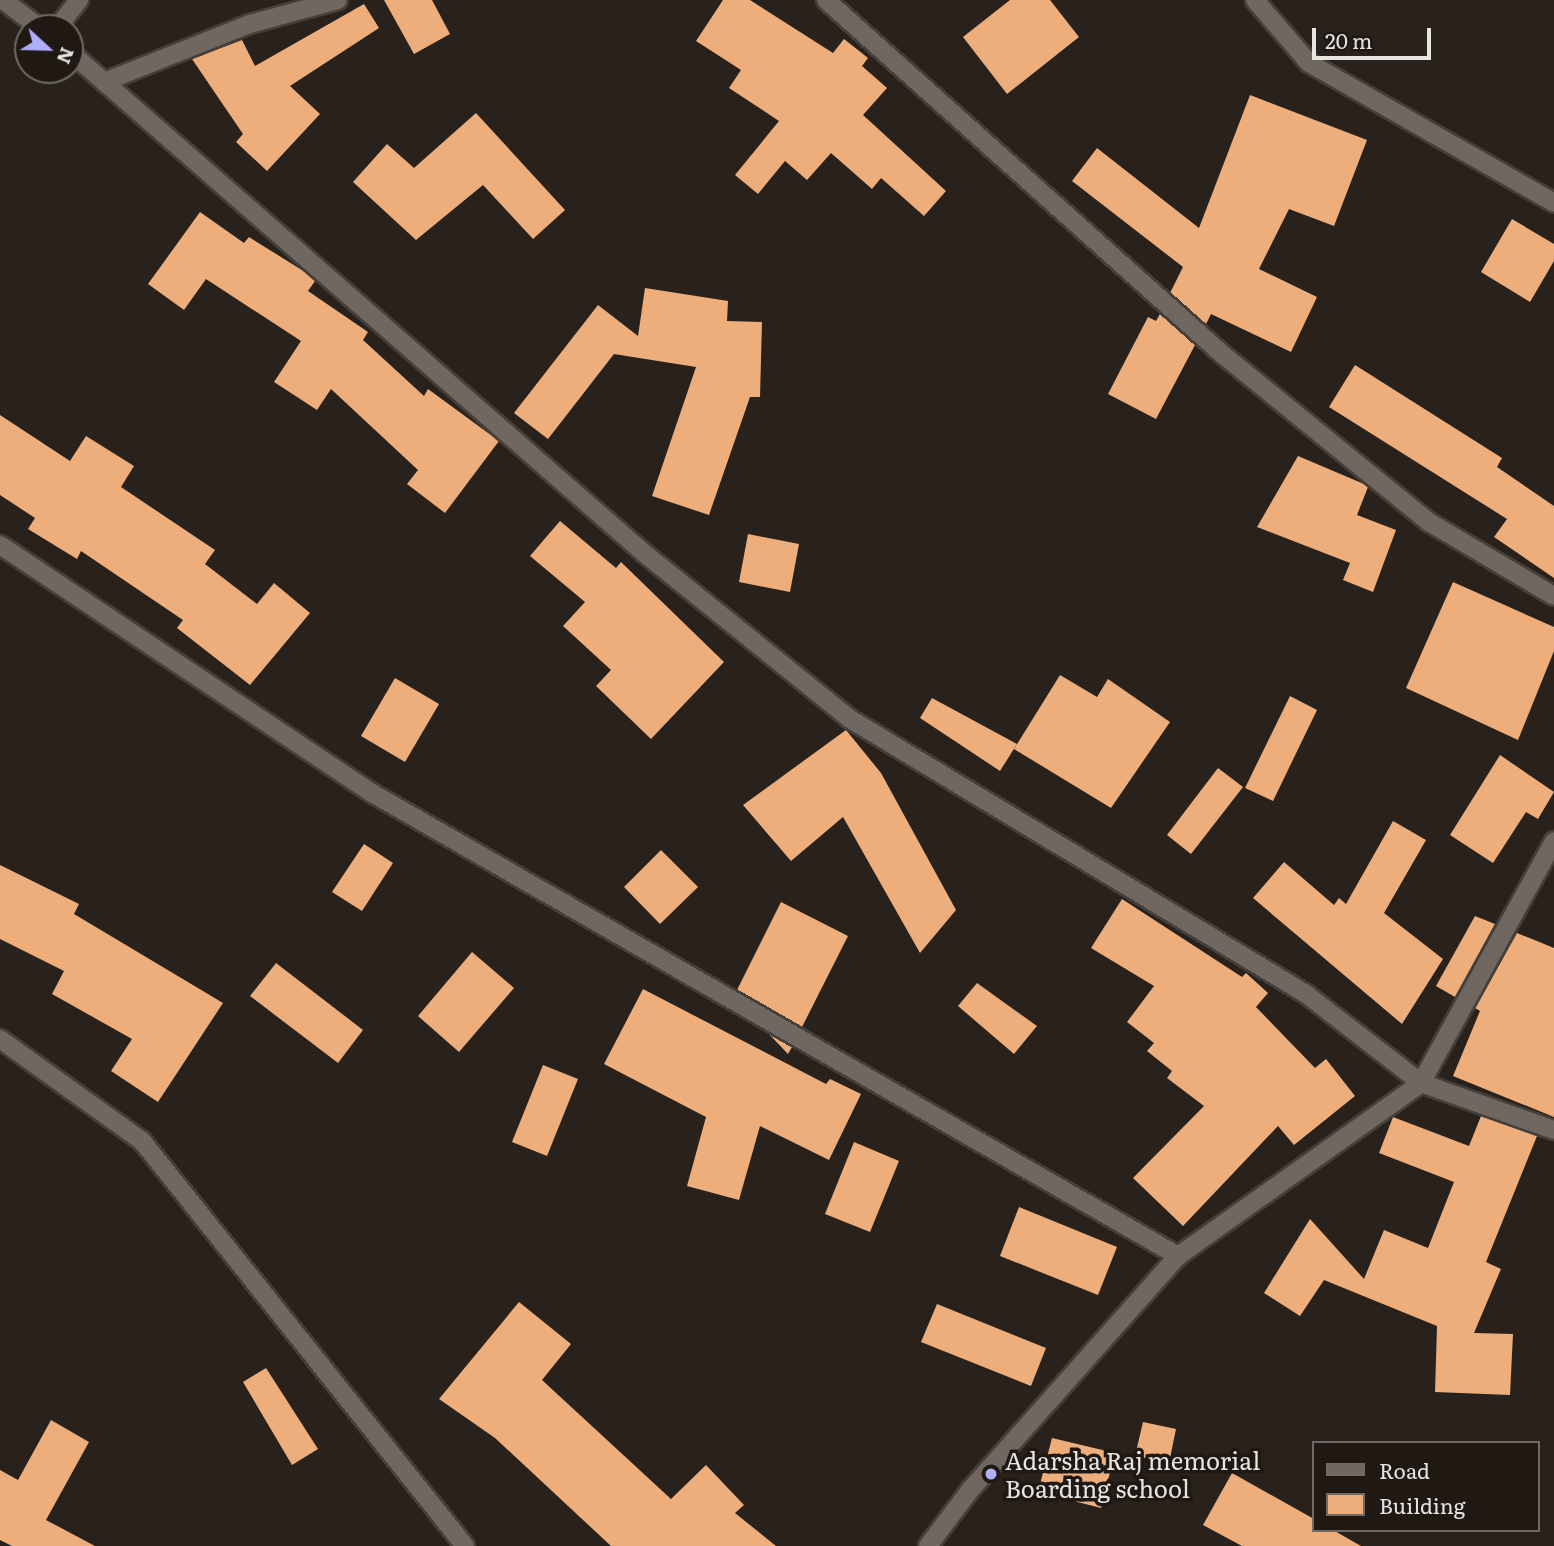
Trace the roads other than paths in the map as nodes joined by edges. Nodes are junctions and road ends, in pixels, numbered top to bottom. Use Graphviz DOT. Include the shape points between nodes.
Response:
graph roads {
  1 [pos="3,0"];
  2 [pos="79,0"];
  3 [pos="338,0"];
  4 [pos="826,0"];
  5 [pos="1255,0"];
  6 [pos="22,14"];
  7 [pos="68,14"];
  8 [pos="84,64"];
  9 [pos="104,82"];
  10 [pos="1554,202"];
  11 [pos="0,545"];
  12 [pos="1554,596"];
  13 [pos="1554,841"];
  14 [pos="0,1039"];
  15 [pos="1421,1083"];
  16 [pos="1554,1130"];
  17 [pos="1178,1256"];
  18 [pos="465,1546"];
  19 [pos="928,1546"];
  1 -- 6 [label="street"];
  2 -- 7 [label="street"];
  3 -- 9 [label="street" via="250,24"];
  4 -- 12 [label="street" via="1222,354 1429,522"];
  5 -- 10 [label="street" via="1309,63"];
  8 -- 9 [label="street"];
  9 -- 15 [label="street" via="645,554 850,719 1306,994"];
  11 -- 17 [label="street" via="372,793"];
  13 -- 15 [label="street"];
  14 -- 18 [label="street" via="142,1141"];
  15 -- 16 [label="street"];
  15 -- 17 [label="street"];
  17 -- 19 [label="street" via="971,1489"];
}
